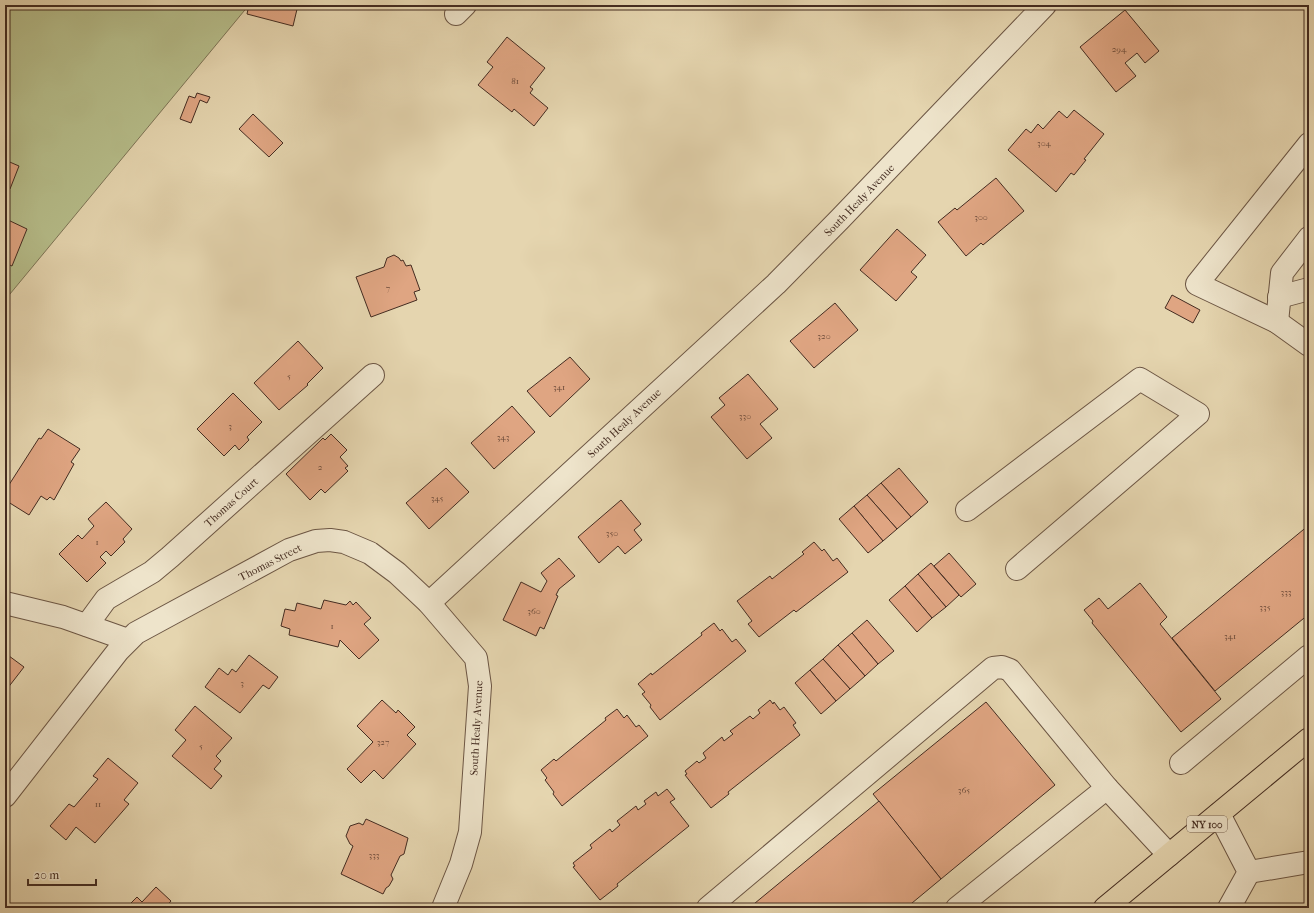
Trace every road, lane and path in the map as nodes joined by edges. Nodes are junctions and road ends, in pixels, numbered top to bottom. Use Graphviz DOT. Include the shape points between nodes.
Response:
graph roads {
  1 [pos="1045,5"];
  2 [pos="1309,144"];
  3 [pos="1309,238"];
  4 [pos="1309,289"];
  5 [pos="1279,297"];
  6 [pos="1276,322"];
  7 [pos="1309,345"];
  8 [pos="373,375"];
  9 [pos="967,510"];
  10 [pos="1017,569"];
  11 [pos="5,603"];
  12 [pos="430,603"];
  13 [pos="87,625"];
  14 [pos="128,640"];
  15 [pos="1309,656"];
  16 [pos="1309,740"];
  17 [pos="1181,763"];
  18 [pos="1106,788"];
  19 [pos="5,796"];
  20 [pos="1219,814"];
  21 [pos="1169,855"];
  22 [pos="1309,862"];
  23 [pos="1249,872"];
  24 [pos="443,908"];
  25 [pos="708,908"];
  26 [pos="957,908"];
  27 [pos="1105,908"];
  28 [pos="1229,908"];
  1 -- 12 [label="street, South Healy Avenue" via="781,279"];
  2 -- 6 [label="street" via="1197,284"];
  3 -- 5 [label="street" via="1282,273"];
  4 -- 5 [label="street"];
  5 -- 6 [label="street"];
  6 -- 7 [label="street"];
  8 -- 13 [label="street, Thomas Court" via="170,557 152,572 106,599"];
  9 -- 10 [label="street" via="1140,379 1198,414"];
  11 -- 13 [label="street"];
  12 -- 14 [label="street, Thomas Street" via="397,573 364,550 344,542 316,541 289,550 147,626"];
  12 -- 24 [label="street, South Healy Avenue" via="476,658 480,686 470,832 461,864"];
  13 -- 14 [label="street"];
  14 -- 19 [label="street, Thomas Street"];
  15 -- 17 [label="street"];
  16 -- 20 [label="main road, NY 100"];
  18 -- 21 [label="street"];
  18 -- 25 [label="street" via="1010,670 1002,667 993,668"];
  18 -- 26 [label="street"];
  20 -- 21 [label="main road, NY 100"];
  20 -- 23 [label="street"];
  21 -- 27 [label="main road, NY 100"];
  22 -- 23 [label="street"];
  23 -- 28 [label="street"];
}
